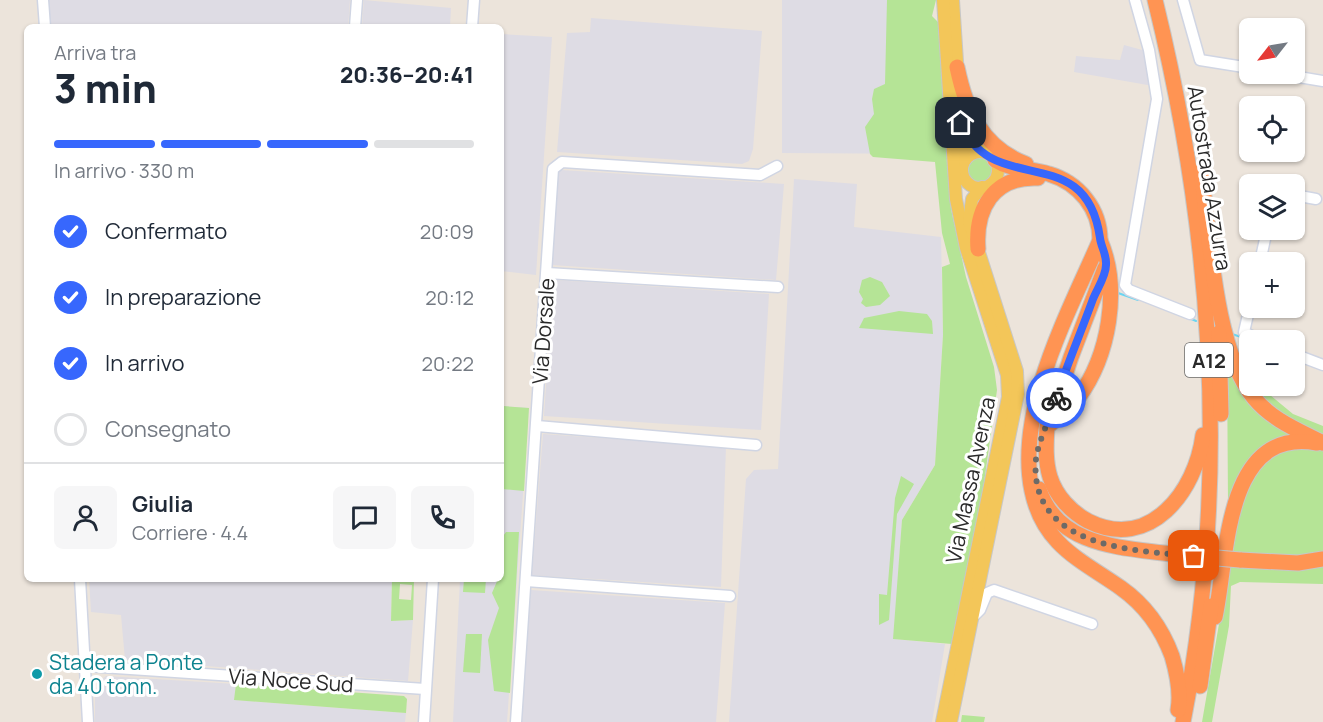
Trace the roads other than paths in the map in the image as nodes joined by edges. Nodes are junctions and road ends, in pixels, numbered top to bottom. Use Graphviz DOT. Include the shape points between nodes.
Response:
graph roads {
  1 [pos="43,0"];
  2 [pos="357,0"];
  3 [pos="474,0"];
  4 [pos="943,0"];
  5 [pos="953,0"];
  6 [pos="1135,0"];
  7 [pos="1155,0"];
  8 [pos="1165,0"];
  9 [pos="1184,0"];
  10 [pos="45,24"];
  11 [pos="355,24"];
  12 [pos="472,24"];
  13 [pos="1239,66"];
  14 [pos="957,67"];
  15 [pos="1305,78"];
  16 [pos="1323,81"];
  17 [pos="950,98"];
  18 [pos="989,156"];
  19 [pos="965,160"];
  20 [pos="777,166"];
  21 [pos="1062,179"];
  22 [pos="967,182"];
  23 [pos="987,185"];
  24 [pos="1305,197"];
  25 [pos="1316,199"];
  26 [pos="960,224"];
  27 [pos="1100,240"];
  28 [pos="978,249"];
  29 [pos="1107,266"];
  30 [pos="547,273"];
  31 [pos="778,287"];
  32 [pos="1217,288"];
  33 [pos="1191,314"];
  34 [pos="1305,358"];
  35 [pos="1209,360"];
  36 [pos="1323,364"];
  37 [pos="537,426"];
  38 [pos="1047,427"];
  39 [pos="1323,444"];
  40 [pos="756,445"];
  41 [pos="1030,461"];
  42 [pos="1036,481"];
  43 [pos="1323,559"];
  44 [pos="526,581"];
  45 [pos="80,582"];
  46 [pos="433,582"];
  47 [pos="730,596"];
  48 [pos="968,616"];
  49 [pos="1092,624"];
  50 [pos="1205,661"];
  51 [pos="86,666"];
  52 [pos="425,689"];
  53 [pos="88,722"];
  54 [pos="424,722"];
  55 [pos="516,722"];
  56 [pos="942,722"];
  57 [pos="951,722"];
  58 [pos="1176,722"];
  59 [pos="1183,722"];
  60 [pos="1193,722"];
  1 -- 10 [label="street"];
  2 -- 11 [label="street"];
  3 -- 12 [label="street"];
  4 -- 17 [label="main road, Via Massa Avenza"];
  5 -- 14 [label="main road"];
  6 -- 33 [label="street" via="1157,99 1125,285"];
  7 -- 35 [label="highway, Autostrada Azzurra / A12" via="1190,161 1206,292"];
  8 -- 32 [label="highway, Autostrada Azzurra / A12" via="1200,159"];
  9 -- 13 [label="street" via="1200,60"];
  14 -- 18 [label="main road" via="961,123 973,146"];
  14 -- 21 [label="highway" via="969,113 991,143 1015,160 1050,170"];
  15 -- 16 [label="street"];
  17 -- 19 [label="main road"];
  17 -- 26 [label="main road, Via Massa Avenza"];
  18 -- 19 [label="main road" via="975,153"];
  18 -- 21 [label="highway" via="1012,168"];
  18 -- 23 [label="main road" via="998,172"];
  19 -- 22 [label="main road" via="962,172"];
  20 -- 30 [label="street, Via Dorsale" via="760,174 562,162 553,170"];
  21 -- 23 [label="highway" via="1016,174"];
  21 -- 27 [label="highway" via="1079,190 1095,212"];
  21 -- 28 [label="highway" via="1018,180 996,191 976,224"];
  22 -- 23 [label="main road"];
  22 -- 26 [label="main road"];
  23 -- 28 [label="main road, Via Massa Avenza" via="972,199 968,213"];
  24 -- 25 [label="street"];
  26 -- 48 [label="main road, Via Massa Avenza" via="1007,375 1008,397"];
  27 -- 29 [label="highway"];
  27 -- 41 [label="highway" via="1052,349 1035,408"];
  28 -- 48 [label="main road, Via Massa Avenza" via="1017,371 1018,394"];
  29 -- 38 [label="highway"];
  29 -- 38 [label="highway" via="1109,317 1105,339 1088,383"];
  30 -- 31 [label="street"];
  30 -- 37 [label="street, Via Dorsale"];
  32 -- 39 [label="highway" via="1229,347 1254,398 1269,414"];
  32 -- 50 [label="highway, A12" via="1221,391 1219,513"];
  34 -- 36 [label="street"];
  35 -- 38 [label="highway" via="1203,438 1194,472 1181,496 1141,526 1100,526 1076,514 1058,495 1050,477"];
  35 -- 59 [label="highway, Autostrada Azzurra / A12" via="1209,508 1192,675"];
  37 -- 40 [label="street"];
  37 -- 44 [label="street, Via Dorsale"];
  38 -- 42 [label="highway" via="1036,457"];
  39 -- 50 [label="highway" via="1295,442 1278,447 1264,456 1244,481 1228,525"];
  41 -- 42 [label="highway"];
  41 -- 58 [label="highway" via="1036,508 1062,549 1123,589 1159,627 1174,664 1179,702"];
  42 -- 43 [label="highway, bridge" via="1042,500 1054,517 1090,541 1240,560 1298,563"];
  44 -- 47 [label="street"];
  44 -- 55 [label="street, Via Dorsale"];
  45 -- 51 [label="street"];
  46 -- 52 [label="street"];
  48 -- 49 [label="street" via="980,610 987,593 994,590"];
  48 -- 56 [label="main road, Via Massa Avenza"];
  48 -- 57 [label="main road, Via Massa Avenza"];
  50 -- 60 [label="highway, A12"];
  51 -- 52 [label="street, Via Noce Sud"];
  51 -- 53 [label="street"];
  52 -- 54 [label="street"];
}
